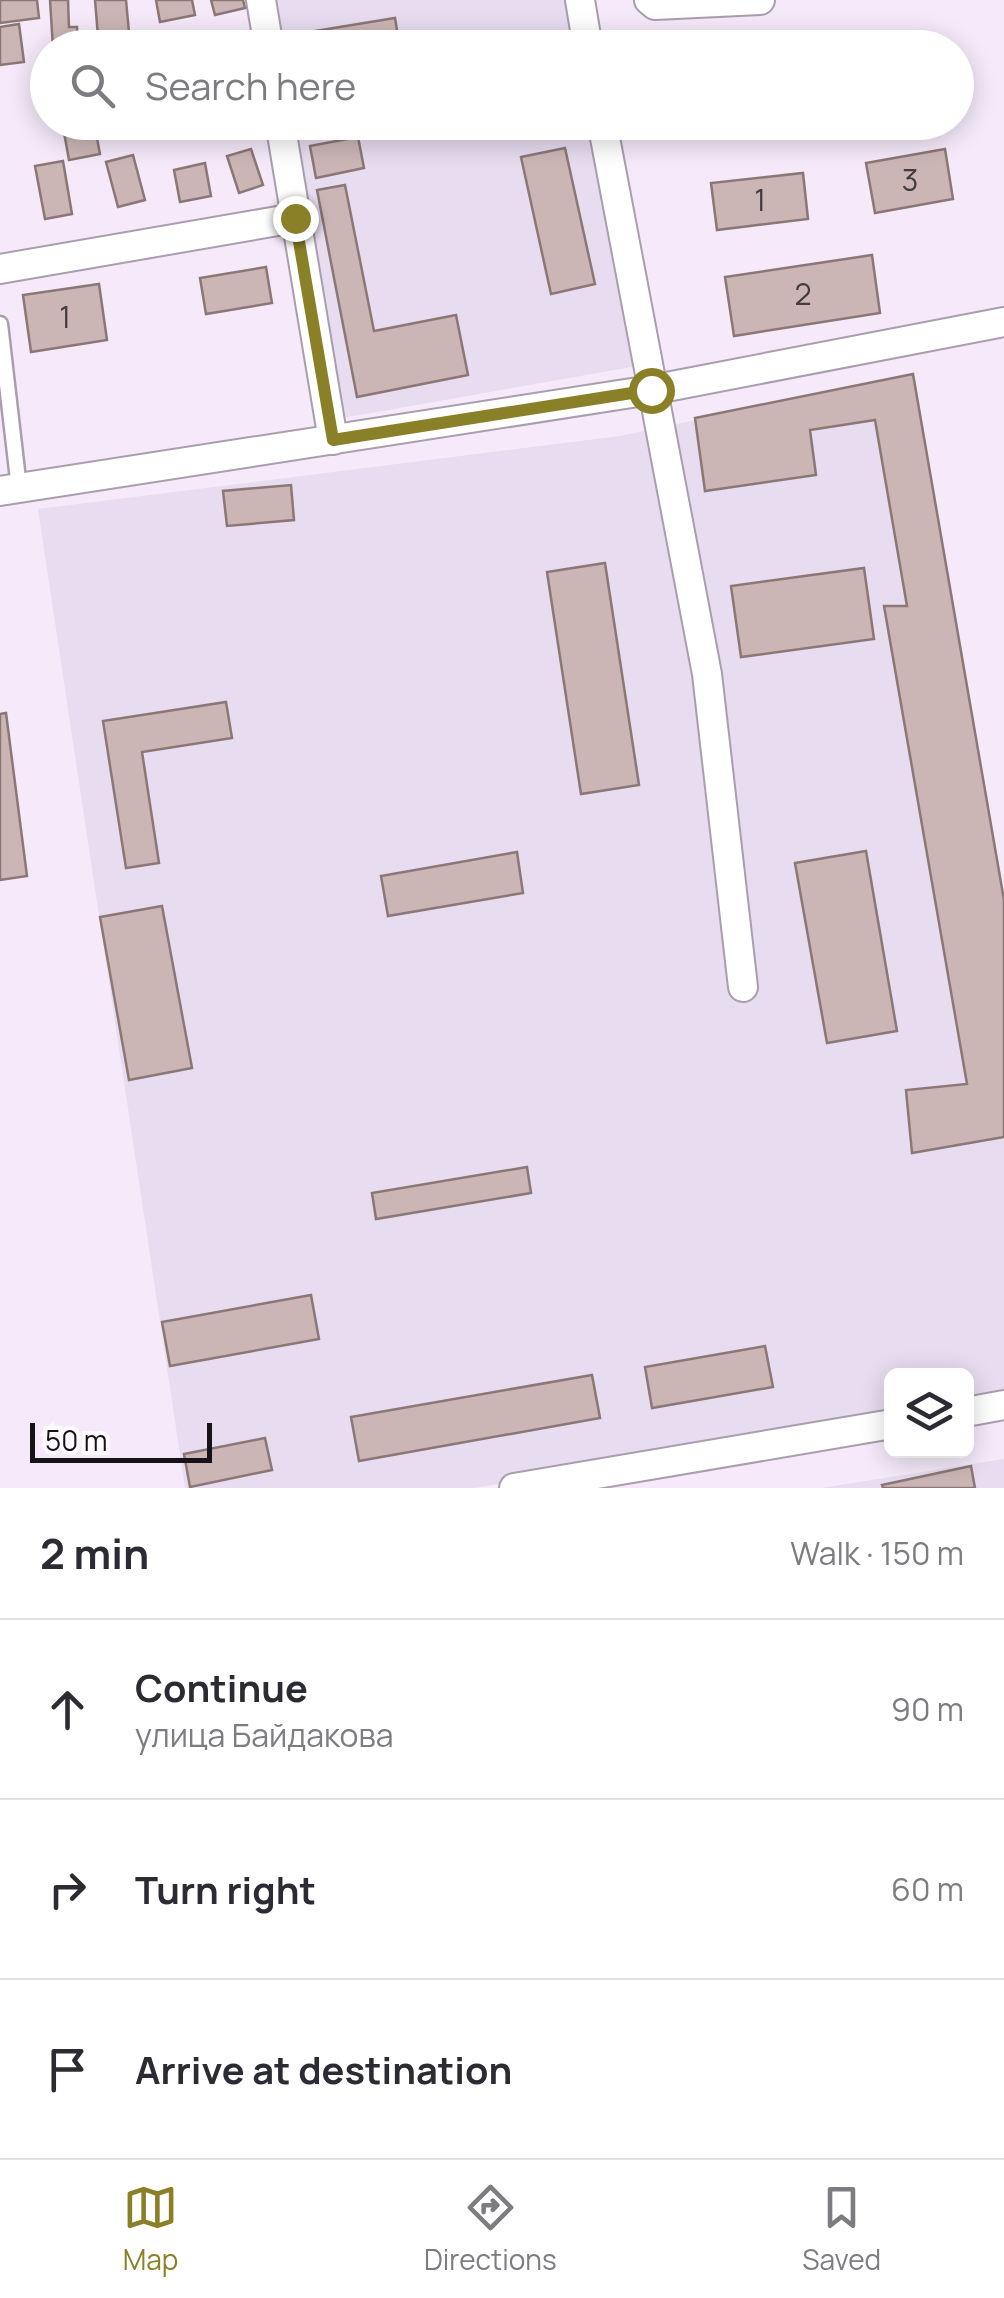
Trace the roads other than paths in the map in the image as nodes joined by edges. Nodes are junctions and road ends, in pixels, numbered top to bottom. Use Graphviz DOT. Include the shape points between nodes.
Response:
graph roads {
  1 [pos="261,0"];
  2 [pos="580,0"];
  3 [pos="649,0"];
  4 [pos="760,0"];
  5 [pos="265,30"];
  6 [pos="585,30"];
  7 [pos="283,140"];
  8 [pos="605,140"];
  9 [pos="295,218"];
  10 [pos="0,269"];
  11 [pos="1004,322"];
  12 [pos="0,324"];
  13 [pos="651,390"];
  14 [pos="333,440"];
  15 [pos="9,490"];
  16 [pos="742,987"];
  17 [pos="1004,1405"];
  18 [pos="974,1411"];
  19 [pos="884,1425"];
  20 [pos="514,1488"];
  1 -- 5 [label="street"];
  2 -- 6 [label="street"];
  3 -- 4 [label="street"];
  7 -- 9 [label="street"];
  8 -- 13 [label="street"];
  9 -- 10 [label="street"];
  9 -- 14 [label="street"];
  11 -- 13 [label="street"];
  12 -- 15 [label="lane"];
  13 -- 14 [label="street"];
  13 -- 16 [label="street" via="707,674"];
  14 -- 15 [label="street"];
  17 -- 18 [label="street"];
  19 -- 20 [label="street"];
}
